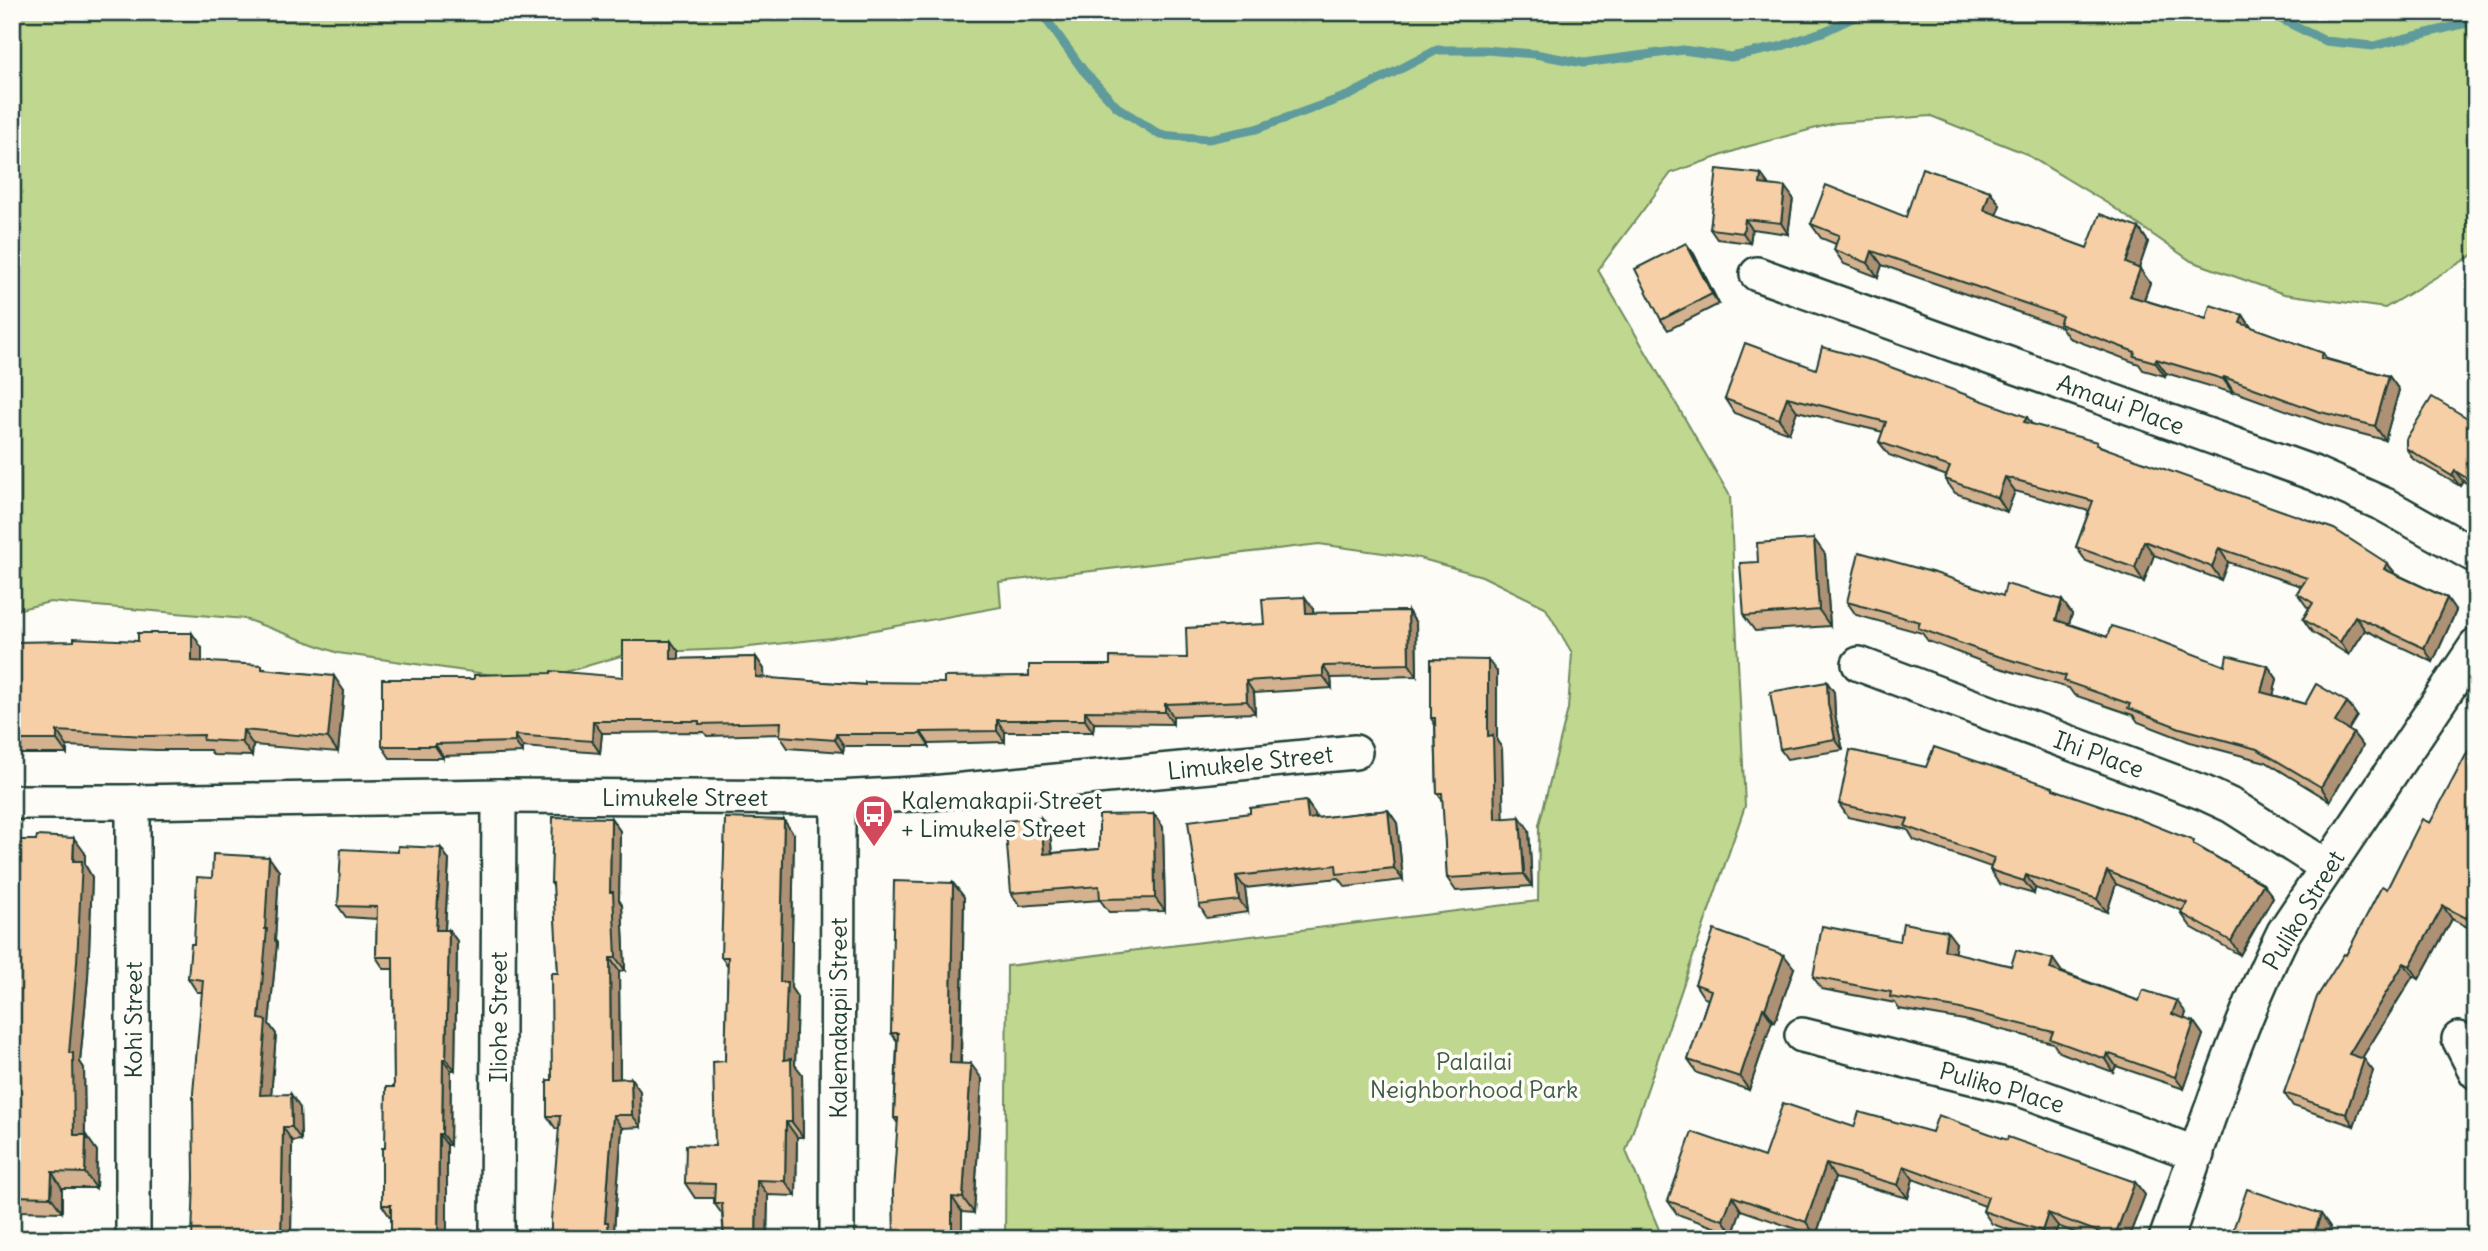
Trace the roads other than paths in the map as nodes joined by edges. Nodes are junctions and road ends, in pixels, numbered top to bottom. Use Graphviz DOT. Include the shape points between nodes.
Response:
graph roads {
  1 [pos="1757,274"];
  2 [pos="2476,556"];
  3 [pos="2476,646"];
  4 [pos="1859,664"];
  5 [pos="1355,751"];
  6 [pos="499,796"];
  7 [pos="838,798"];
  8 [pos="12,802"];
  9 [pos="133,802"];
  10 [pos="2327,867"];
  11 [pos="1802,1035"];
  12 [pos="2459,1039"];
  13 [pos="2476,1072"];
  14 [pos="2197,1154"];
  15 [pos="133,1239"];
  16 [pos="497,1239"];
  17 [pos="837,1239"];
  18 [pos="2166,1239"];
  1 -- 2 [label="street, Amaui Place" via="2313,473 2385,505"];
  3 -- 10 [label="street, Puliko Street"];
  4 -- 10 [label="street, Ihi Place" via="2204,793"];
  5 -- 7 [label="street, Limukele Street"];
  6 -- 7 [label="street, Limukele Street"];
  6 -- 9 [label="street, Limukele Street"];
  6 -- 16 [label="street, Iliohe Street"];
  7 -- 17 [label="street, Kalemakapii Street"];
  8 -- 9 [label="street, Limukele Street"];
  9 -- 15 [label="street, Kohi Street"];
  10 -- 14 [label="street, Puliko Street" via="2284,932 2263,974"];
  11 -- 14 [label="street, Puliko Place" via="2020,1090"];
  12 -- 13 [label="street"];
  14 -- 18 [label="street, Puliko Street"];
}
